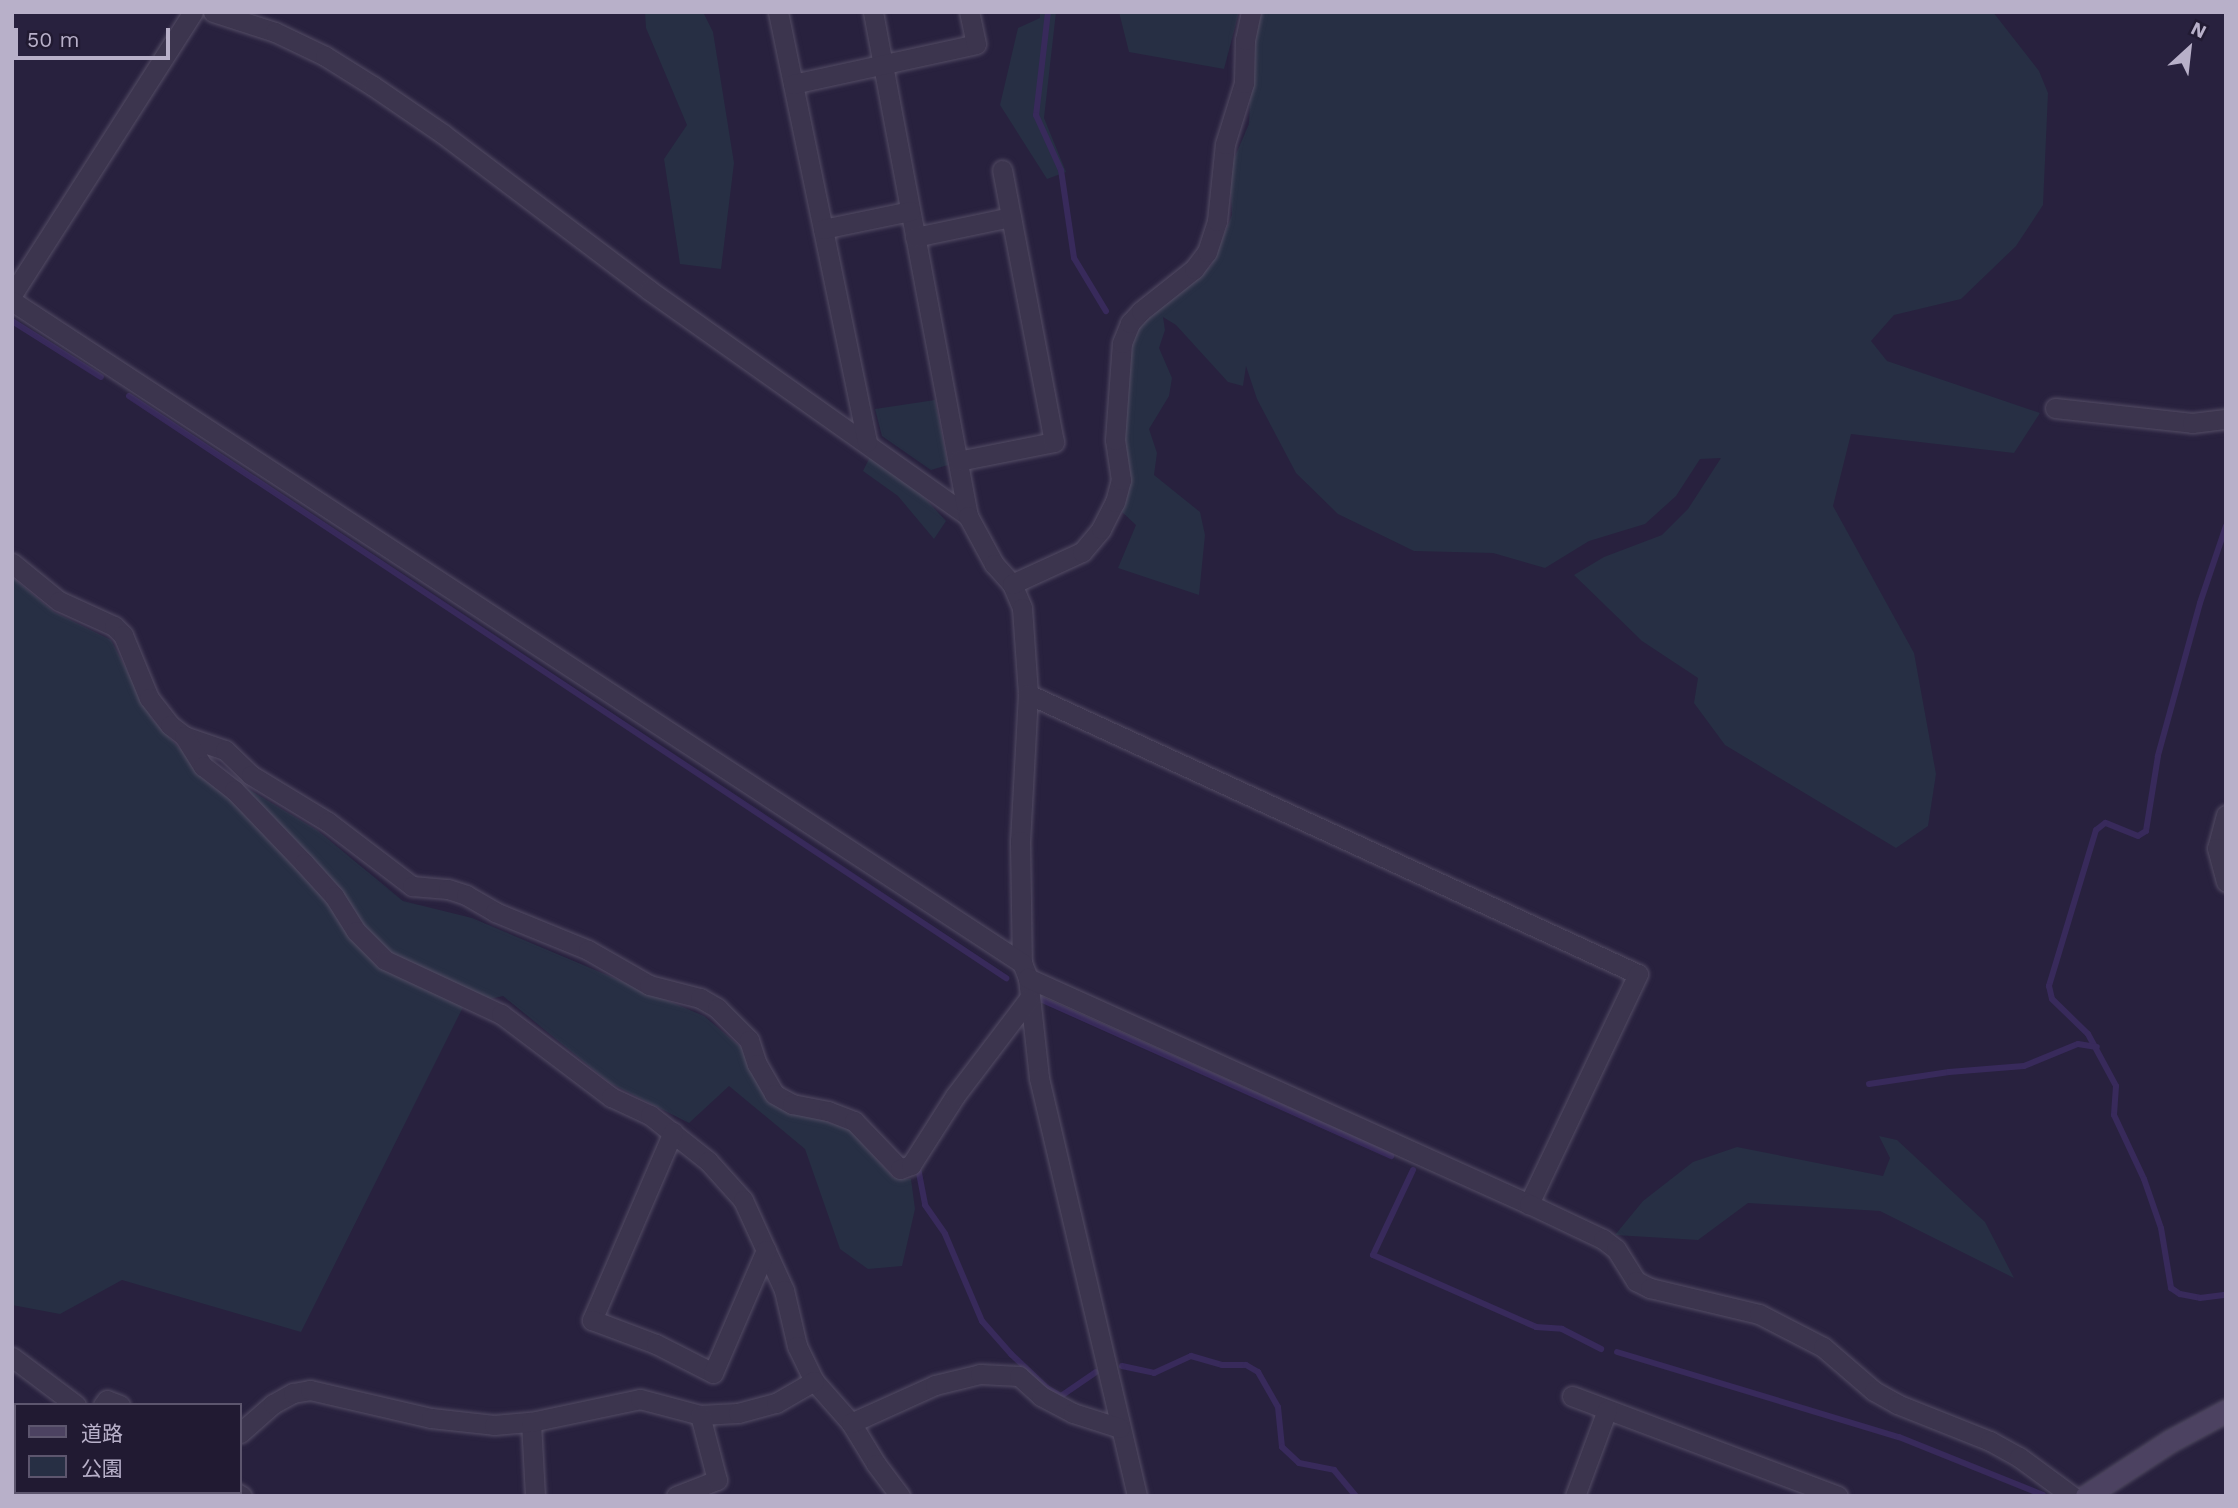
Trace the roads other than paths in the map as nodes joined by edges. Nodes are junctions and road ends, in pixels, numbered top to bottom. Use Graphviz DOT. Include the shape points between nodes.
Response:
graph roads {
  1 [pos="192,12"];
  2 [pos="213,12"];
  3 [pos="778,12"];
  4 [pos="873,12"];
  5 [pos="970,12"];
  6 [pos="1251,12"];
  7 [pos="883,62"];
  8 [pos="793,84"];
  9 [pos="1002,170"];
  10 [pos="910,211"];
  11 [pos="1012,216"];
  12 [pos="823,229"];
  13 [pos="915,237"];
  14 [pos="12,295"];
  15 [pos="12,300"];
  16 [pos="2055,408"];
  17 [pos="2226,419"];
  18 [pos="867,442"];
  19 [pos="958,461"];
  20 [pos="968,516"];
  21 [pos="12,564"];
  22 [pos="1012,584"];
  23 [pos="1028,694"];
  24 [pos="184,736"];
  25 [pos="2226,815"];
  26 [pos="2226,882"];
  27 [pos="1025,970"];
  28 [pos="1028,1000"];
  29 [pos="673,1132"];
  30 [pos="1529,1204"];
  31 [pos="766,1250"];
  32 [pos="12,1357"];
  33 [pos="814,1381"];
  34 [pos="1572,1396"];
  35 [pos="73,1403"];
  36 [pos="1607,1410"];
  37 [pos="2226,1411"];
  38 [pos="700,1415"];
  39 [pos="531,1422"];
  40 [pos="851,1423"];
  41 [pos="1120,1428"];
  42 [pos="242,1431"];
  43 [pos="1826,1493"];
  44 [pos="535,1496"];
  45 [pos="676,1496"];
  46 [pos="900,1496"];
  47 [pos="1137,1496"];
  48 [pos="1575,1496"];
  49 [pos="2071,1496"];
  50 [pos="2086,1496"];
  1 -- 14 [label="street"];
  2 -- 18 [label="street" via="275,32 373,86 649,290"];
  3 -- 8 [label="street"];
  4 -- 7 [label="street"];
  5 -- 7 [label="street" via="976,44"];
  6 -- 22 [label="street" via="1244,83 1225,144 1217,221 1207,252 1194,270 1136,317 1122,343 1115,440 1121,480 1115,502 1082,552"];
  7 -- 8 [label="street"];
  7 -- 10 [label="street"];
  8 -- 12 [label="street"];
  9 -- 11 [label="street"];
  10 -- 12 [label="street"];
  10 -- 13 [label="street"];
  11 -- 13 [label="street"];
  11 -- 19 [label="street" via="1054,442"];
  12 -- 18 [label="street"];
  13 -- 19 [label="street"];
  15 -- 27 [label="street"];
  16 -- 17 [label="street" via="2192,423"];
  18 -- 20 [label="street"];
  19 -- 20 [label="street"];
  20 -- 22 [label="street" via="994,564"];
  21 -- 24 [label="street" via="59,601 114,626 123,635 149,698"];
  22 -- 23 [label="street" via="1023,608"];
  23 -- 27 [label="street" via="1020,841"];
  23 -- 30 [label="street" via="1638,974"];
  24 -- 28 [label="street" via="225,750 251,775 328,822 412,886 466,895 495,912 588,950 649,985 689,994 718,1008 749,1040 775,1094 792,1104 854,1121 900,1169 911,1165 955,1096"];
  24 -- 29 [label="street" via="203,766 234,790 304,863 334,896 356,931 385,960 501,1014 611,1097"];
  25 -- 26 [label="street" via="2217,848"];
  27 -- 28 [label="street"];
  27 -- 30 [label="street"];
  28 -- 41 [label="street" via="1040,1078"];
  29 -- 31 [label="street" via="708,1161 743,1200"];
  29 -- 31 [label="street" via="592,1320 656,1343 713,1373"];
  30 -- 49 [label="street" via="1603,1239 1616,1249 1636,1281 1759,1314 1823,1347 1874,1391 1990,1441 2020,1457"];
  31 -- 33 [label="street" via="784,1290 797,1346"];
  32 -- 35 [label="street"];
  33 -- 38 [label="street" via="776,1403 738,1413"];
  33 -- 40 [label="street"];
  34 -- 36 [label="street"];
  36 -- 43 [label="street"];
  36 -- 48 [label="street"];
  37 -- 50 [label="street"];
  38 -- 39 [label="street" via="640,1399"];
  38 -- 45 [label="street" via="717,1479"];
  39 -- 42 [label="street" via="494,1425 431,1418 310,1390 273,1404"];
  39 -- 44 [label="street"];
  40 -- 41 [label="street" via="936,1385 980,1374 1019,1376 1041,1396 1073,1413"];
  40 -- 46 [label="street"];
  41 -- 47 [label="street"];
}
